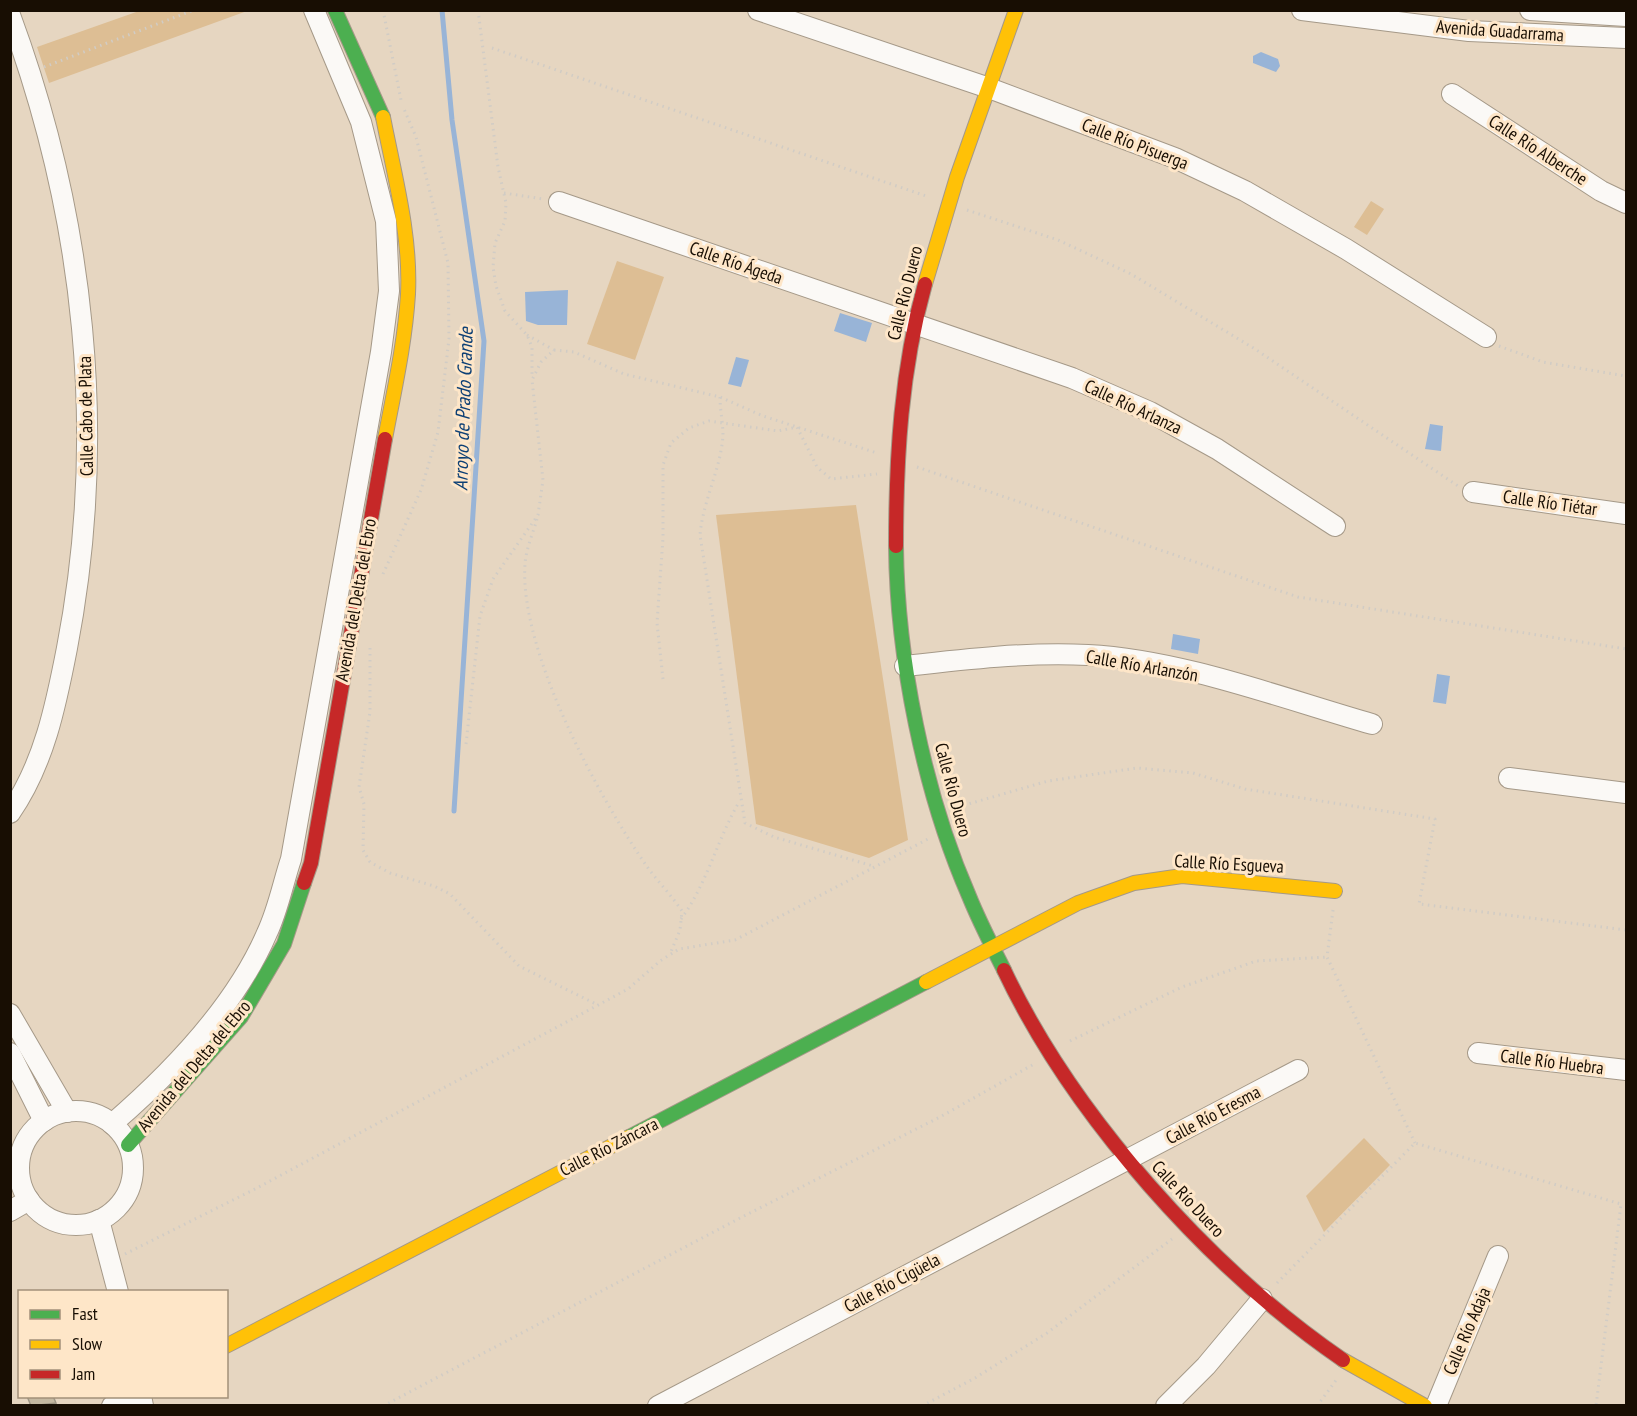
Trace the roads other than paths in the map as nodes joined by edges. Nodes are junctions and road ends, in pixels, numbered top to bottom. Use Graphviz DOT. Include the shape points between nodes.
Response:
graph roads {
  1 [pos="314,10"];
  2 [pos="335,10"];
  3 [pos="758,10"];
  4 [pos="1016,10"];
  5 [pos="1302,10"];
  6 [pos="1530,10"];
  7 [pos="10,15"];
  8 [pos="1626,16"];
  9 [pos="1626,38"];
  10 [pos="989,88"];
  11 [pos="1452,93"];
  12 [pos="559,202"];
  13 [pos="1626,203"];
  14 [pos="913,323"];
  15 [pos="1485,337"];
  16 [pos="1473,492"];
  17 [pos="1626,514"];
  18 [pos="1335,526"];
  19 [pos="905,666"];
  20 [pos="1372,724"];
  21 [pos="1509,778"];
  22 [pos="1626,793"];
  23 [pos="10,813"];
  24 [pos="1335,891"];
  25 [pos="992,948"];
  26 [pos="10,1014"];
  27 [pos="10,1053"];
  28 [pos="1478,1053"];
  29 [pos="1298,1070"];
  30 [pos="1626,1070"];
  31 [pos="67,1112"];
  32 [pos="44,1121"];
  33 [pos="112,1124"];
  34 [pos="128,1145"];
  35 [pos="1127,1160"];
  36 [pos="28,1200"];
  37 [pos="10,1211"];
  38 [pos="99,1220"];
  39 [pos="1498,1256"];
  40 [pos="117,1290"];
  41 [pos="1262,1299"];
  42 [pos="228,1345"];
  43 [pos="126,1398"];
  44 [pos="112,1406"];
  45 [pos="658,1406"];
  46 [pos="1166,1406"];
  47 [pos="1425,1406"];
  48 [pos="1436,1406"];
  1 -- 33 [label="street, Avenida del Delta del Ebro" via="361,122 386,221 389,291 291,859 267,933 225,1005 147,1094"];
  2 -- 34 [label="street, Avenida del Delta del Ebro" via="382,114 403,220 408,292 401,357 311,863 284,944 241,1017"];
  3 -- 10 [label="street, Calle Río Pisuerga"];
  4 -- 10 [label="street, Calle Río Duero"];
  5 -- 9 [label="street, Avenida Guadarrama" via="1469,31"];
  6 -- 8 [label="street, Avenida Guadarrama"];
  7 -- 23 [label="street, Calle Cabo de Plata" via="55,154 81,298 87,483 76,604 55,713 38,760"];
  10 -- 14 [label="street, Calle Río Duero"];
  10 -- 15 [label="street, Calle Río Pisuerga" via="1175,158 1245,191"];
  11 -- 13 [label="street, Calle Río Alberche" via="1601,191"];
  12 -- 14 [label="street, Calle Río Ágeda"];
  14 -- 18 [label="street, Calle Río Arlanza" via="1072,378 1150,412 1217,449"];
  14 -- 19 [label="street, Calle Río Duero" via="896,466 896,565"];
  16 -- 17 [label="street, Calle Río Tiétar"];
  19 -- 20 [label="street, Calle Río Arlanzón" via="987,656 1090,655 1194,673"];
  19 -- 25 [label="street, Calle Río Duero" via="937,813 969,901"];
  21 -- 22 [label="street"];
  24 -- 25 [label="street, Calle Río Esgueva" via="1182,876 1134,883 1078,903"];
  25 -- 35 [label="street, Calle Río Duero" via="1049,1055"];
  25 -- 42 [label="street, Calle Río Záncara"];
  26 -- 31 [label="street"];
  27 -- 32 [label="street"];
  28 -- 30 [label="street, Calle Río Huebra"];
  29 -- 35 [label="street, Calle Río Eresma"];
  31 -- 32 [label="street"];
  31 -- 33 [label="street" via="98,1116"];
  32 -- 36 [label="street" via="25,1143 20,1157 19,1172"];
  33 -- 34 [label="street"];
  34 -- 38 [label="street" via="132,1162 128,1188 114,1210"];
  35 -- 41 [label="street, Calle Río Duero"];
  35 -- 45 [label="street, Calle Río Cigüela"];
  36 -- 37 [label="street"];
  36 -- 38 [label="street" via="42,1215 60,1223 80,1225"];
  38 -- 40 [label="street"];
  39 -- 48 [label="street, Calle Río Adaja"];
  41 -- 46 [label="street"];
  41 -- 47 [label="street, Calle Río Duero" via="1349,1364"];
  43 -- 44 [label="street"];
}
